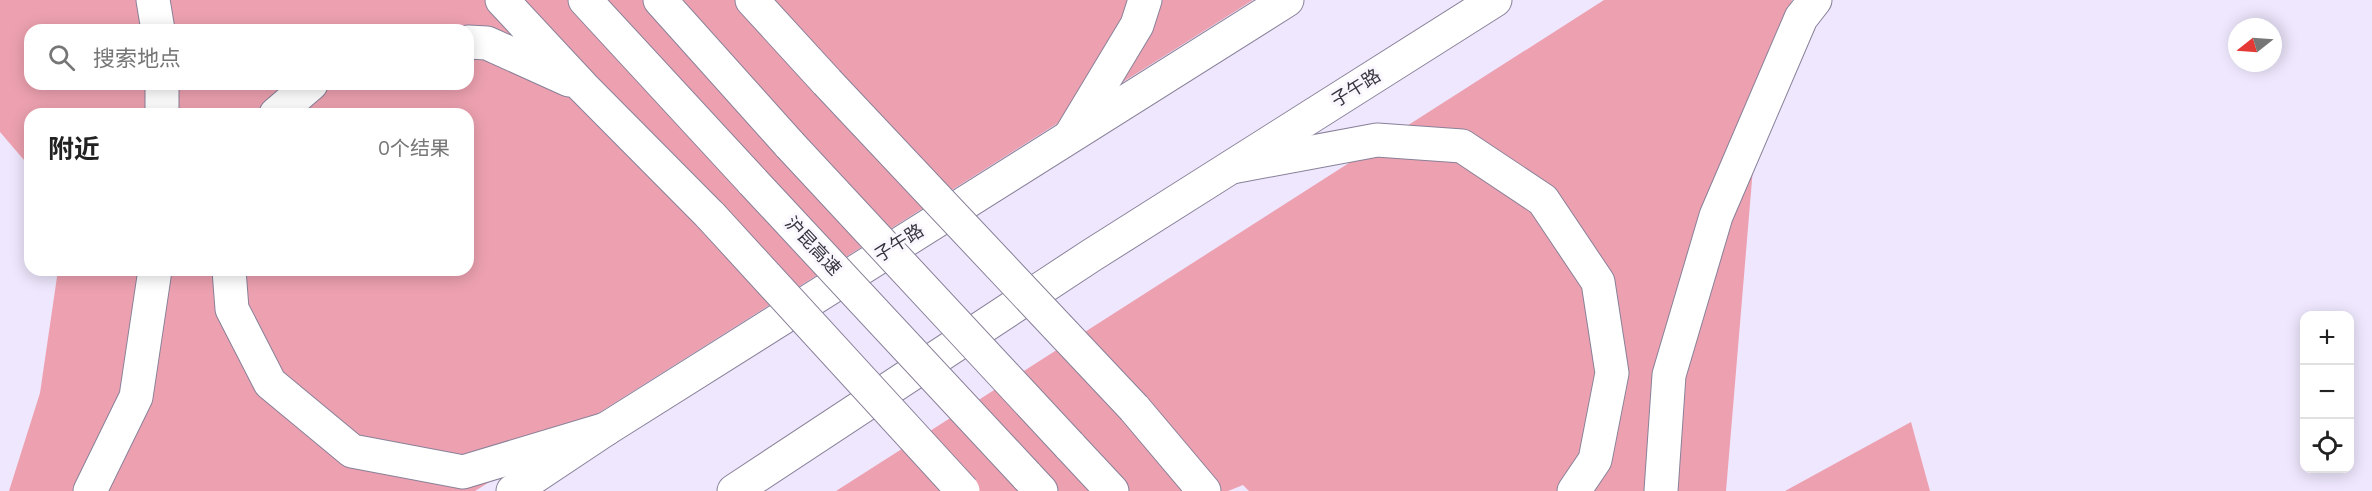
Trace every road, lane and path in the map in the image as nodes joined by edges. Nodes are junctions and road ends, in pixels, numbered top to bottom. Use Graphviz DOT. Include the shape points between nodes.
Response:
graph roads {
  1 [pos="153,0"];
  2 [pos="502,0"];
  3 [pos="585,0"];
  4 [pos="660,0"];
  5 [pos="752,0"];
  6 [pos="773,0"];
  7 [pos="1145,0"];
  8 [pos="1287,0"];
  9 [pos="1495,0"];
  10 [pos="1815,0"];
  11 [pos="157,24"];
  12 [pos="474,42"];
  13 [pos="826,82"];
  14 [pos="583,87"];
  15 [pos="162,90"];
  16 [pos="304,90"];
  17 [pos="162,108"];
  18 [pos="283,108"];
  19 [pos="1072,134"];
  20 [pos="1232,167"];
  21 [pos="154,276"];
  22 [pos="230,276"];
  23 [pos="606,429"];
  24 [pos="1034,483"];
  25 [pos="90,491"];
  26 [pos="513,491"];
  27 [pos="734,491"];
  28 [pos="963,491"];
  29 [pos="1112,491"];
  30 [pos="1204,491"];
  31 [pos="1574,491"];
  32 [pos="1661,491"];
  1 -- 11 [label="main road"];
  2 -- 14 [label="main road"];
  3 -- 24 [label="main road, 沪昆高速, bridge"];
  4 -- 29 [label="main road, bridge"];
  5 -- 13 [label="main road"];
  6 -- 13 [label="main road"];
  7 -- 19 [label="main road" via="1137,24"];
  8 -- 19 [label="main road, 子午路"];
  9 -- 20 [label="main road, 子午路"];
  10 -- 32 [label="main road" via="1801,18 1716,216 1670,375"];
  12 -- 14 [label="main road" via="487,43"];
  13 -- 30 [label="main road, bridge" via="1134,408"];
  14 -- 28 [label="main road, bridge" via="711,216"];
  15 -- 17 [label="main road"];
  16 -- 18 [label="main road"];
  19 -- 23 [label="main road, 子午路"];
  20 -- 27 [label="main road, 子午路"];
  20 -- 31 [label="main road" via="1377,140 1462,146 1543,200 1598,282 1612,373 1595,460"];
  21 -- 25 [label="main road" via="136,397"];
  22 -- 23 [label="main road" via="232,309 270,383 352,451 463,472"];
  23 -- 26 [label="main road, 子午路"];
}
